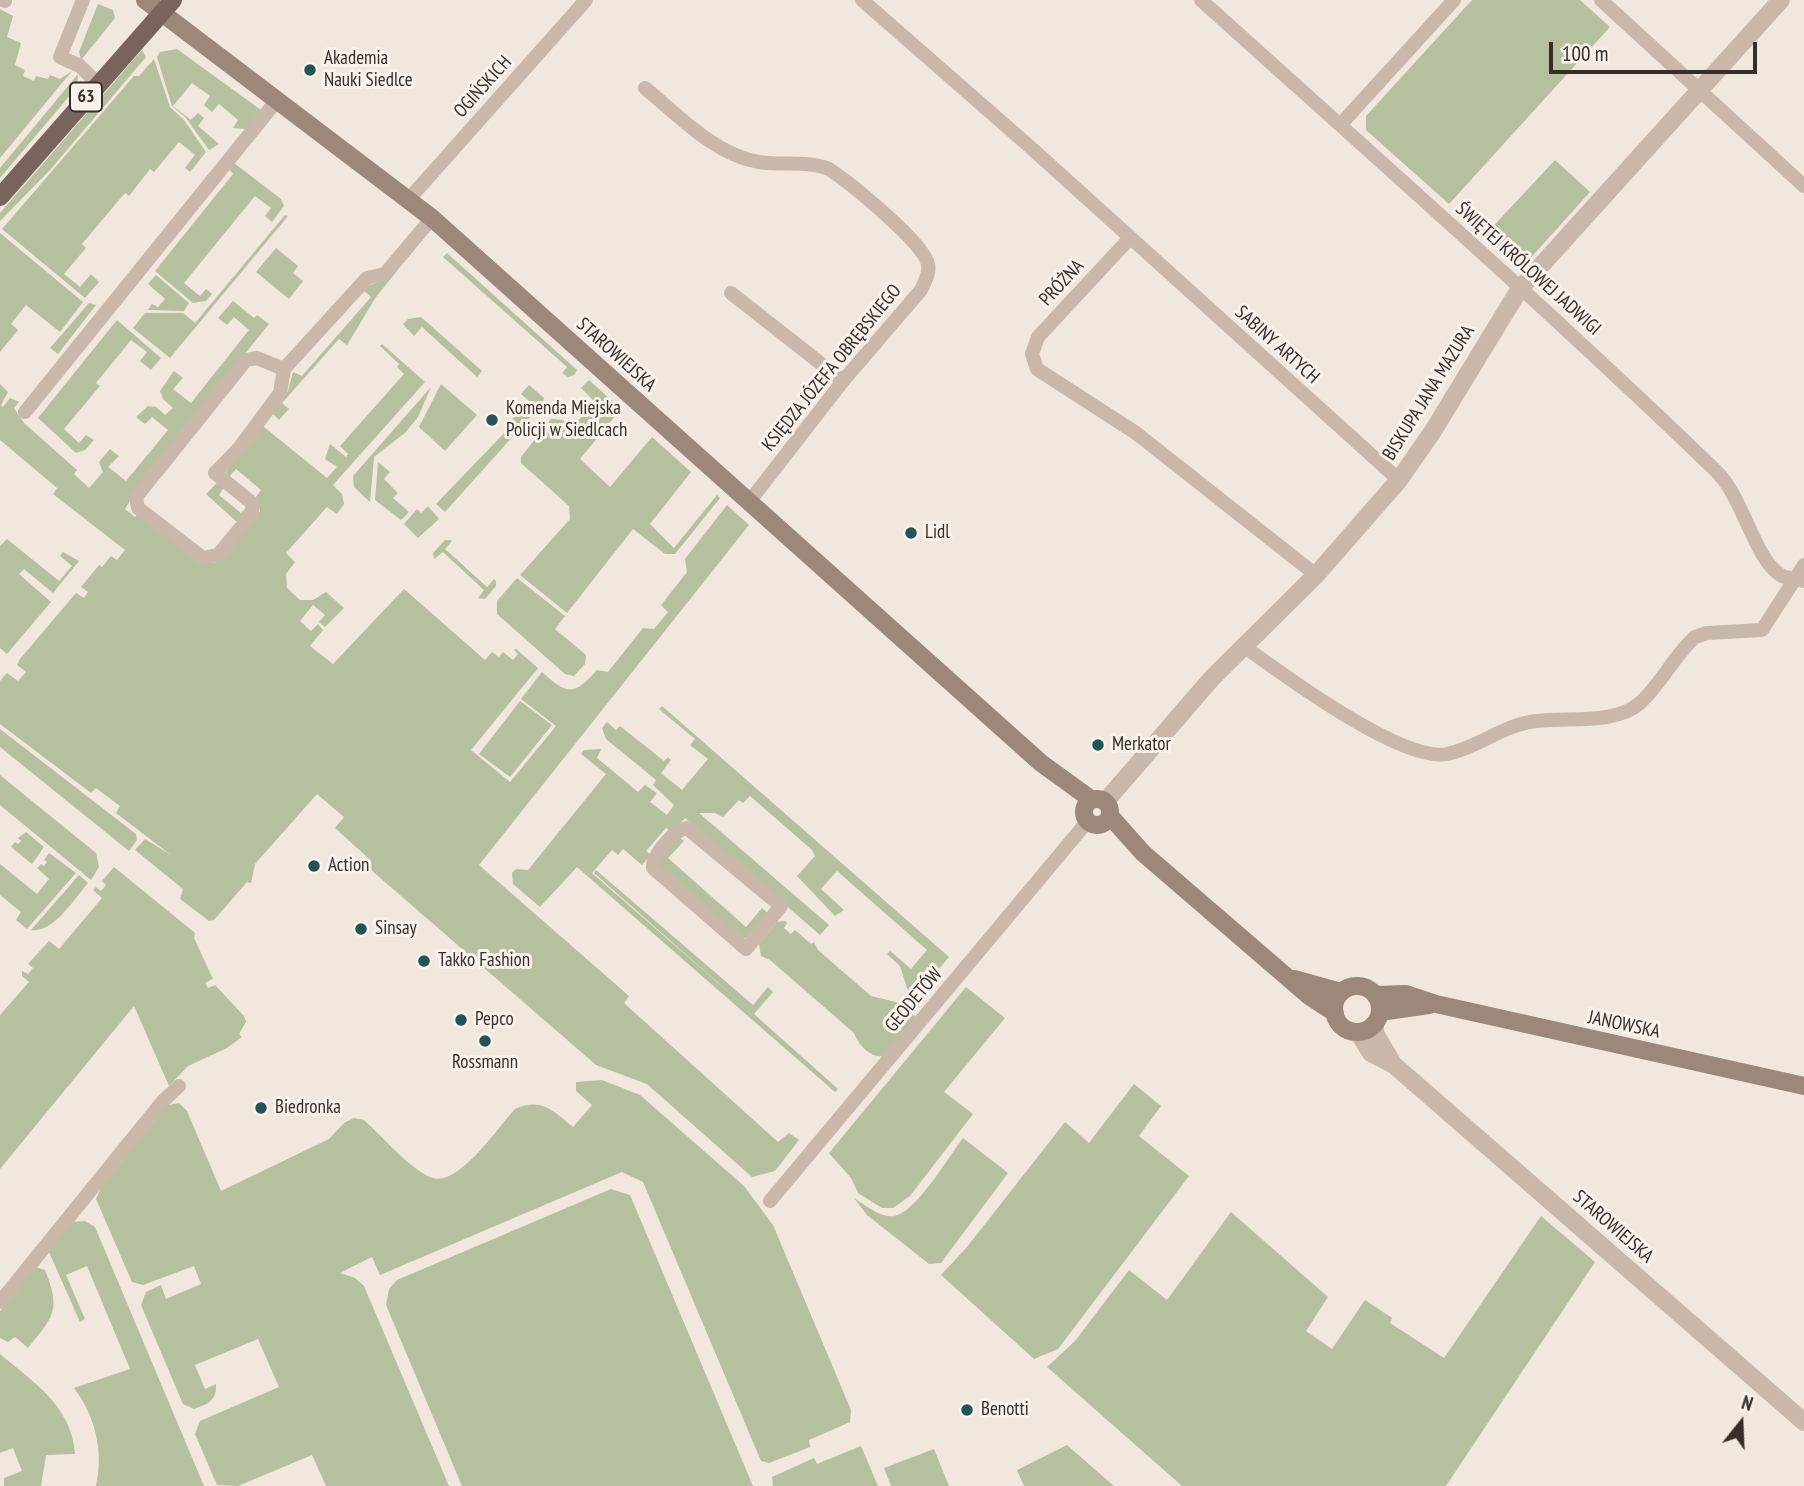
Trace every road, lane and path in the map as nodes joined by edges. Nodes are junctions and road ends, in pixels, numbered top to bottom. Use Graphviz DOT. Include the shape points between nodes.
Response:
graph roads {
  1 [pos="83,0"];
  2 [pos="145,0"];
  3 [pos="586,0"];
  4 [pos="862,0"];
  5 [pos="1201,0"];
  6 [pos="1454,0"];
  7 [pos="1601,0"];
  8 [pos="1781,0"];
  9 [pos="168,6"];
  10 [pos="98,84"];
  11 [pos="645,88"];
  12 [pos="1699,90"];
  13 [pos="278,99"];
  14 [pos="1341,124"];
  15 [pos="1804,186"];
  16 [pos="0,197"];
  17 [pos="409,199"];
  18 [pos="432,218"];
  19 [pos="1130,238"];
  20 [pos="1519,290"];
  21 [pos="731,293"];
  22 [pos="284,369"];
  23 [pos="843,382"];
  24 [pos="24,412"];
  25 [pos="1399,480"];
  26 [pos="749,502"];
  27 [pos="1804,565"];
  28 [pos="1316,575"];
  29 [pos="1800,580"];
  30 [pos="1242,645"];
  31 [pos="1096,812"];
  32 [pos="746,949"];
  33 [pos="1289,977"];
  34 [pos="1341,992"];
  35 [pos="1377,1010"];
  36 [pos="1335,1013"];
  37 [pos="1357,1032"];
  38 [pos="1394,1065"];
  39 [pos="179,1086"];
  40 [pos="1804,1086"];
  41 [pos="770,1201"];
  42 [pos="0,1302"];
  43 [pos="1804,1422"];
  1 -- 10 [label="street" via="60,57 80,66"];
  2 -- 9 [label="main road, STAROWIEJSKA"];
  3 -- 17 [label="street, OGIŃSKICH"];
  4 -- 19 [label="street"];
  5 -- 14 [label="street, ŚWIĘTEJ KRÓLOWEJ JADWIGI"];
  6 -- 14 [label="street"];
  7 -- 12 [label="street"];
  8 -- 12 [label="street, BISKUPA JANA MAZURA"];
  9 -- 10 [label="main road, 63"];
  9 -- 13 [label="main road, STAROWIEJSKA"];
  10 -- 16 [label="main road, 63"];
  11 -- 23 [label="street, KSIĘDZA JÓZEFA OBRĘBSKIEGO" via="716,144 742,158 814,163 829,169 916,244 928,264 927,278"];
  12 -- 15 [label="street"];
  12 -- 20 [label="street, BISKUPA JANA MAZURA"];
  13 -- 17 [label="main road, STAROWIEJSKA"];
  13 -- 24 [label="street"];
  14 -- 20 [label="street, ŚWIĘTEJ KRÓLOWEJ JADWIGI"];
  17 -- 18 [label="main road, STAROWIEJSKA"];
  18 -- 22 [label="street" via="385,274 366,278"];
  18 -- 26 [label="main road, STAROWIEJSKA"];
  19 -- 25 [label="street, SABINY ARTYCH"];
  19 -- 28 [label="street, PRÓŻNA" via="1038,337 1032,354 1037,369 1136,433"];
  20 -- 25 [label="street, BISKUPA JANA MAZURA"];
  20 -- 29 [label="street, ŚWIĘTEJ KRÓLOWEJ JADWIGI" via="1624,381 1720,475 1769,565 1781,576"];
  21 -- 23 [label="street"];
  22 -- 22 [label="street" via="280,393 215,473 252,503 252,513 218,555 203,558 138,508 136,497 246,360 257,358"];
  23 -- 26 [label="street, KSIĘDZA JÓZEFA OBRĘBSKIEGO"];
  25 -- 28 [label="street, BISKUPA JANA MAZURA"];
  26 -- 31 [label="main road, STAROWIEJSKA"];
  27 -- 29 [label="street"];
  28 -- 30 [label="street, BISKUPA JANA MAZURA"];
  29 -- 30 [label="street" via="1762,630 1707,633 1695,638 1640,704 1618,715 1534,721 1508,727 1449,754 1421,751 1377,733"];
  30 -- 31 [label="street, BISKUPA JANA MAZURA"];
  31 -- 33 [label="main road, STAROWIEJSKA"];
  31 -- 41 [label="street, GEODETÓW"];
  32 -- 32 [label="street" via="781,906 695,831 679,830 653,860 653,869"];
  33 -- 34 [label="main road, STAROWIEJSKA"];
  33 -- 36 [label="main road, STAROWIEJSKA"];
  34 -- 35 [label="main road" via="1355,986 1370,990"];
  34 -- 36 [label="main road"];
  35 -- 37 [label="main road"];
  35 -- 38 [label="street, STAROWIEJSKA" via="1376,1035"];
  35 -- 40 [label="main road, JANOWSKA" via="1436,1004"];
  36 -- 37 [label="main road" via="1343,1026"];
  37 -- 38 [label="street, STAROWIEJSKA" via="1371,1053"];
  38 -- 43 [label="street, STAROWIEJSKA"];
  39 -- 42 [label="street"];
}
